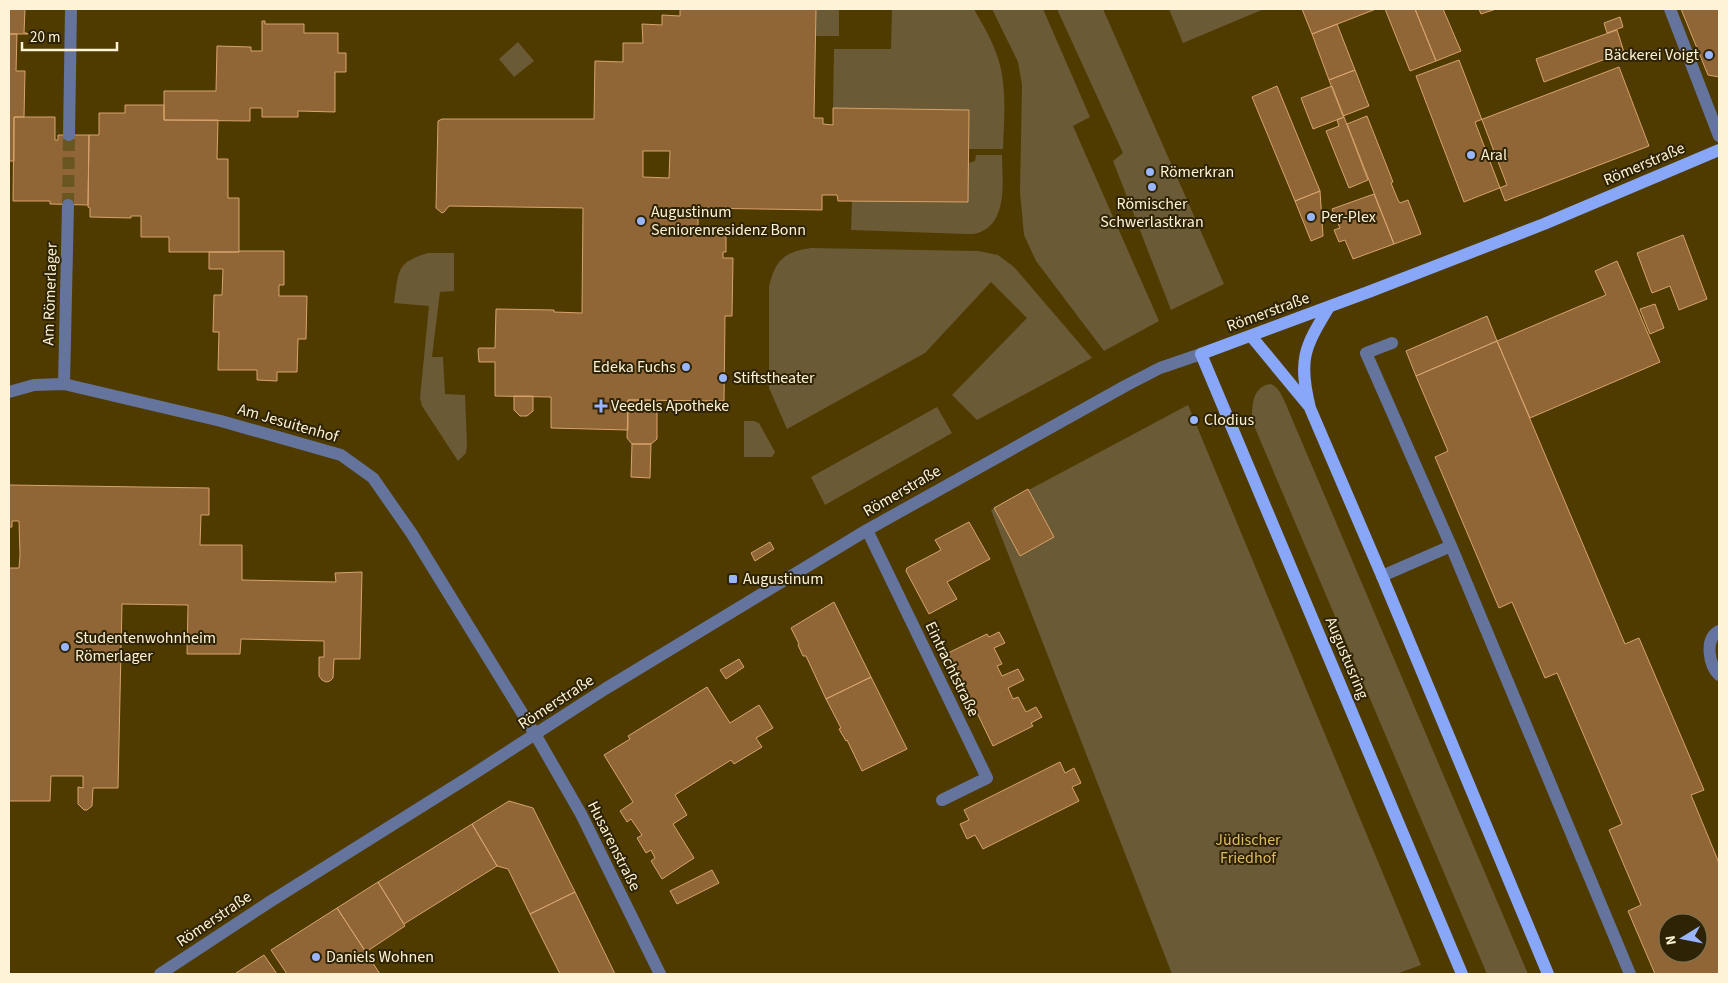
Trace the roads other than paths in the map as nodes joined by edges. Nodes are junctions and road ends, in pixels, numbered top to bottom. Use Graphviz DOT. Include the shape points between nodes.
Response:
graph roads {
  1 [pos="71,9"];
  2 [pos="1670,9"];
  3 [pos="70,135"];
  4 [pos="1719,136"];
  5 [pos="1719,150"];
  6 [pos="68,204"];
  7 [pos="1329,307"];
  8 [pos="1251,336"];
  9 [pos="1392,342"];
  10 [pos="1202,354"];
  11 [pos="64,384"];
  12 [pos="9,392"];
  13 [pos="1310,408"];
  14 [pos="867,530"];
  15 [pos="1451,546"];
  16 [pos="1382,576"];
  17 [pos="1719,631"];
  18 [pos="1719,675"];
  19 [pos="535,734"];
  20 [pos="942,800"];
  21 [pos="160,974"];
  22 [pos="660,974"];
  23 [pos="1462,974"];
  24 [pos="1548,974"];
  25 [pos="1630,974"];
  1 -- 3 [label="street"];
  2 -- 4 [label="street"];
  5 -- 7 [label="main road, Römerstraße" via="1544,224"];
  6 -- 11 [label="street, Am Römerlager"];
  7 -- 8 [label="main road, Römerstraße"];
  7 -- 13 [label="main road" via="1309,343 1304,360 1304,382"];
  8 -- 10 [label="main road, Römerstraße"];
  8 -- 13 [label="main road"];
  9 -- 15 [label="street" via="1366,353"];
  10 -- 14 [label="street, Römerstraße" via="1160,368 1127,385"];
  10 -- 23 [label="main road, Augustusring"];
  11 -- 12 [label="street, Am Jesuitenhof" via="34,385"];
  11 -- 19 [label="street, Am Jesuitenhof" via="221,421 341,455 373,478 412,534"];
  13 -- 16 [label="main road"];
  14 -- 19 [label="street, Römerstraße"];
  14 -- 20 [label="street, Eintrachtstraße" via="987,778"];
  15 -- 16 [label="street"];
  15 -- 25 [label="street"];
  16 -- 24 [label="main road"];
  17 -- 18 [label="street" via="1710,644 1710,656"];
  19 -- 21 [label="street, Römerstraße"];
  19 -- 22 [label="street, Husarenstraße" via="581,814"];
}
